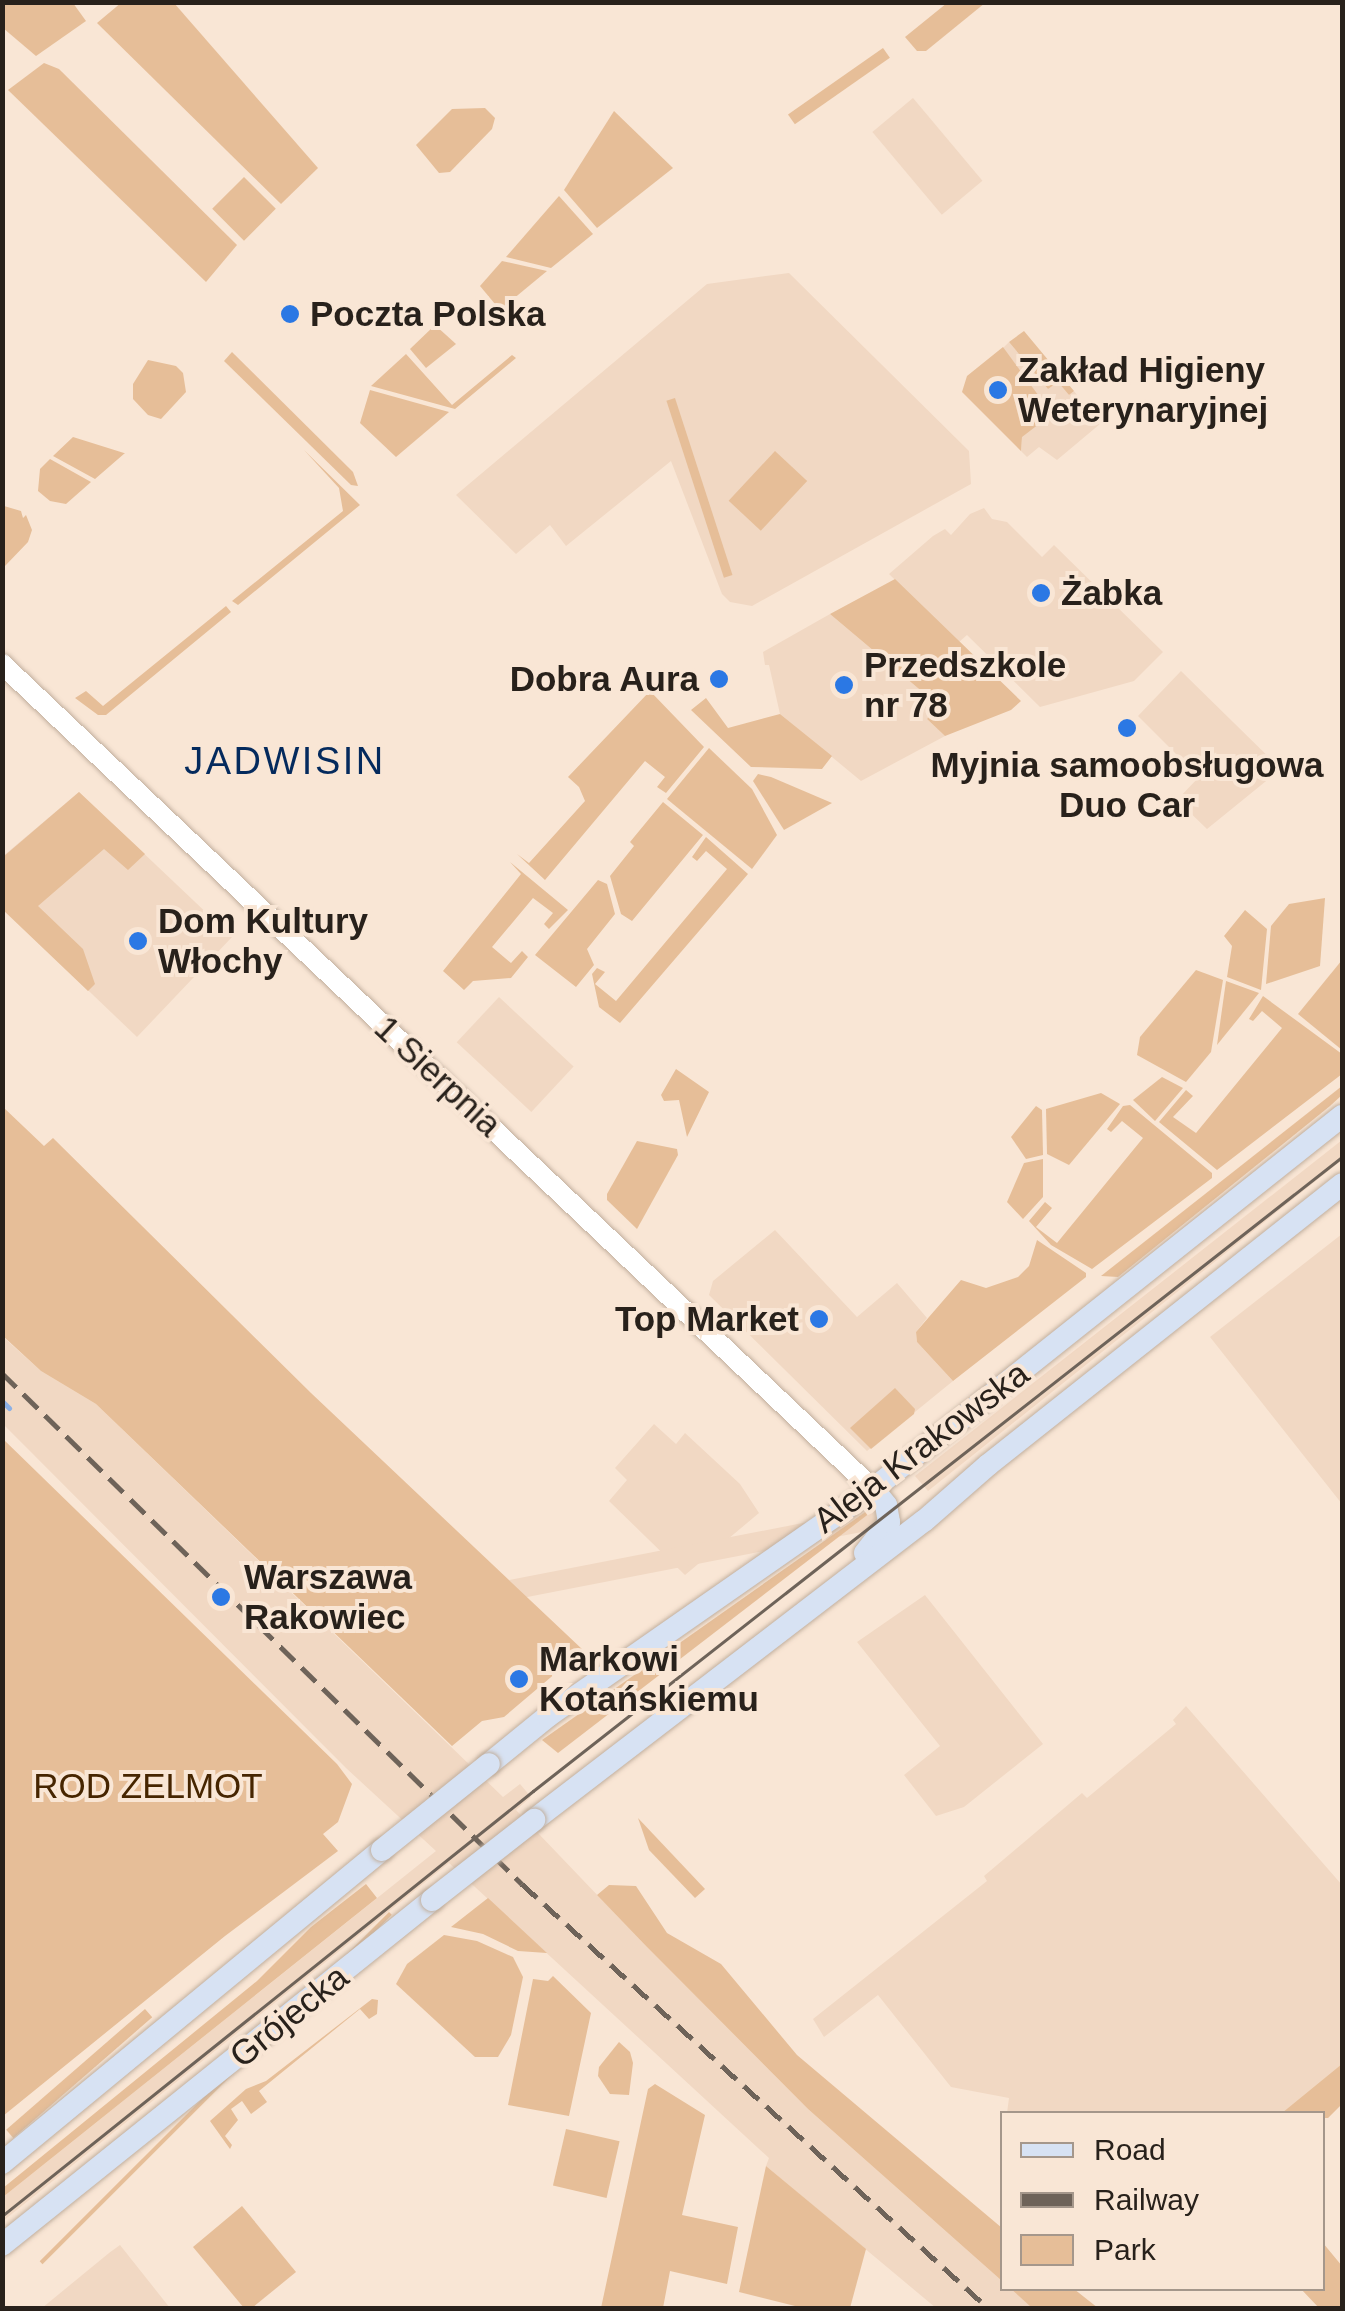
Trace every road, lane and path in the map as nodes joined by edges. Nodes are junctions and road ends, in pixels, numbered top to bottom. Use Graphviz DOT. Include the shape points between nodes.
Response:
graph roads {
  1 [pos="2,664"];
  2 [pos="1342,1116"];
  3 [pos="1342,1184"];
  4 [pos="872,1489"];
  5 [pos="837,1587"];
  6 [pos="489,1764"];
  7 [pos="575,1786"];
  8 [pos="2,2163"];
  9 [pos="2,2246"];
  1 -- 4 [label="street, 1 Sierpnia"];
  2 -- 4 [label="main road, Aleja Krakowska"];
  3 -- 5 [label="main road, Aleja Krakowska"];
  4 -- 5 [label="main road" via="886,1505 888,1525"];
  4 -- 6 [label="main road, Aleja Krakowska"];
  5 -- 7 [label="main road, Aleja Krakowska"];
  6 -- 8 [label="main road, Grójecka, bridge"];
  7 -- 9 [label="main road, Grójecka, bridge"];
}
